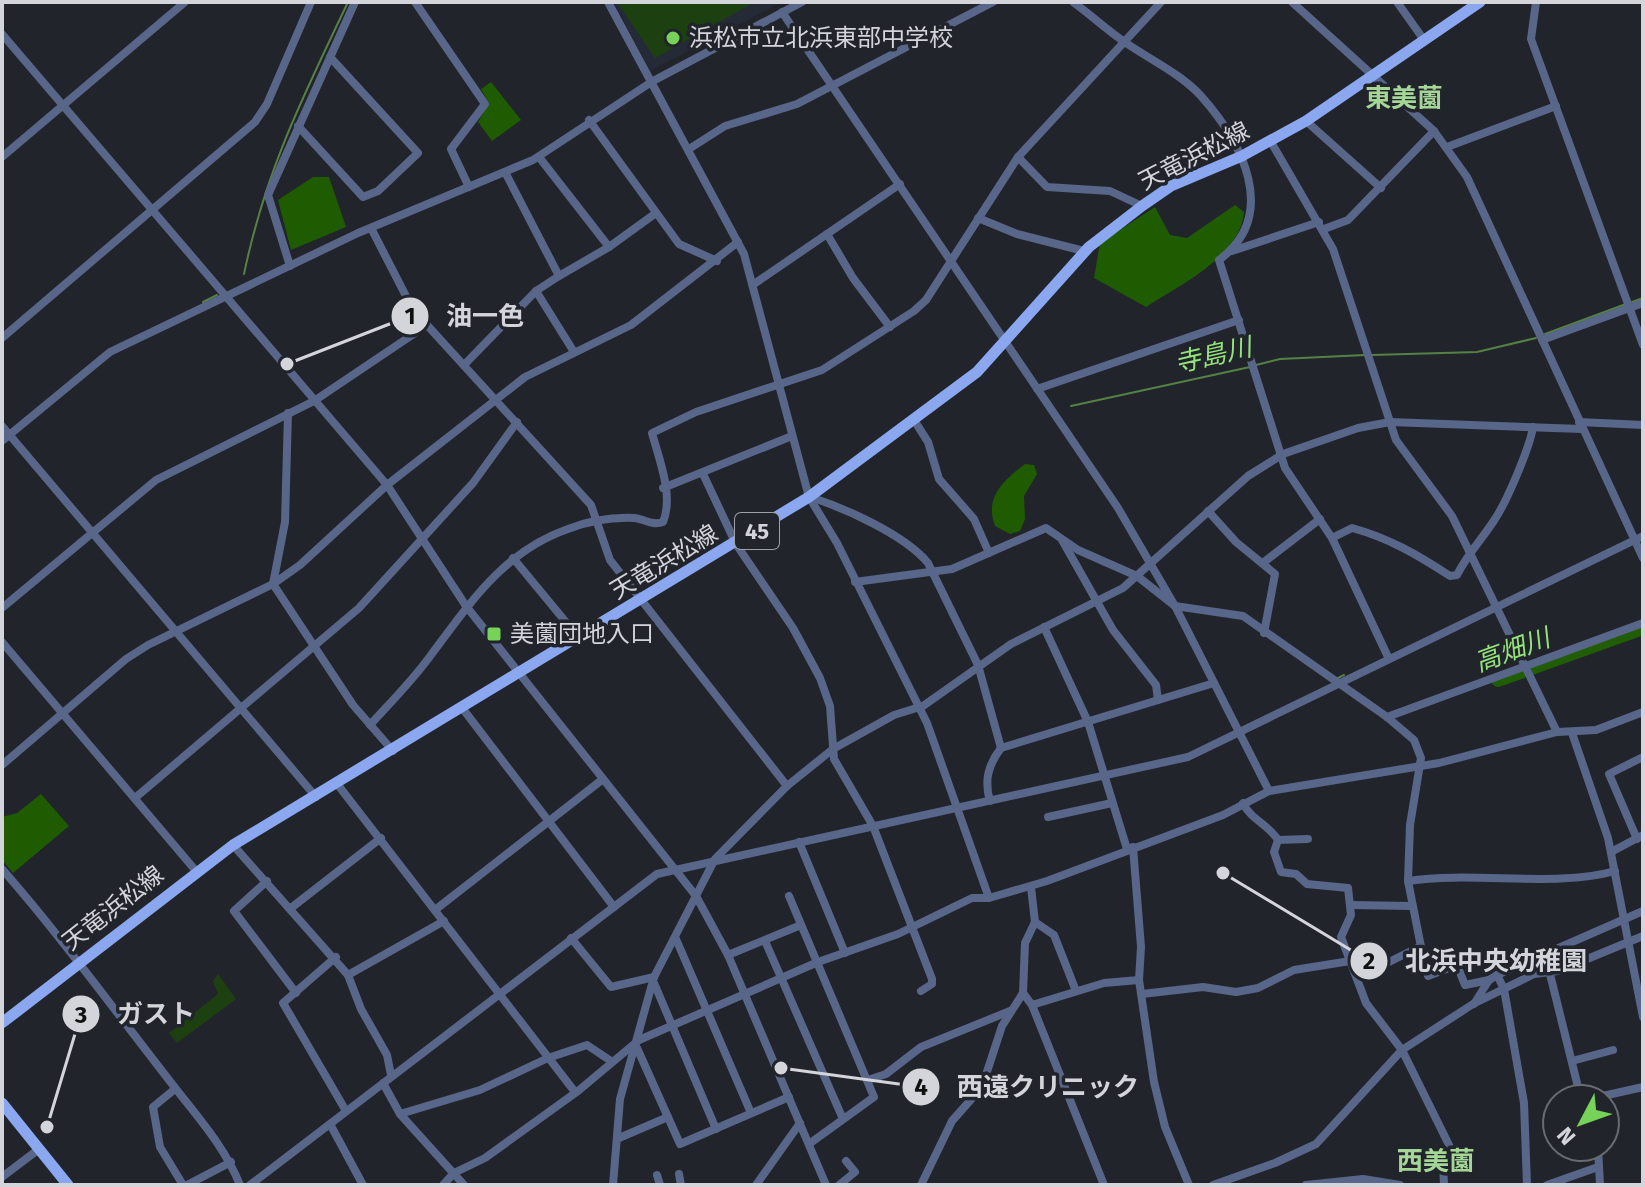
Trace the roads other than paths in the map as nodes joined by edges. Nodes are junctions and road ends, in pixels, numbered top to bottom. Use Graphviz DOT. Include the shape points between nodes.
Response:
graph roads {
  1 [pos="185,2"];
  2 [pos="311,2"];
  3 [pos="355,2"];
  4 [pos="415,2"];
  5 [pos="608,2"];
  6 [pos="802,2"];
  7 [pos="993,2"];
  8 [pos="1073,2"];
  9 [pos="1161,2"];
  10 [pos="1293,2"];
  11 [pos="1397,2"];
  12 [pos="1480,2"];
  13 [pos="1536,2"];
  14 [pos="782,12"];
  15 [pos="2,34"];
  16 [pos="1424,40"];
  17 [pos="1124,42"];
  18 [pos="330,57"];
  19 [pos="1373,75"];
  20 [pos="653,81"];
  21 [pos="831,83"];
  22 [pos="64,105"];
  23 [pos="1556,106"];
  24 [pos="589,120"];
  25 [pos="1306,121"];
  26 [pos="298,126"];
  27 [pos="1434,131"];
  28 [pos="1271,142"];
  29 [pos="1447,147"];
  30 [pos="689,149"];
  31 [pos="1242,156"];
  32 [pos="2,157"];
  33 [pos="539,157"];
  34 [pos="1018,157"];
  35 [pos="505,172"];
  36 [pos="900,184"];
  37 [pos="469,187"];
  38 [pos="1381,188"];
  39 [pos="1142,206"];
  40 [pos="152,210"];
  41 [pos="656,213"];
  42 [pos="978,218"];
  43 [pos="1321,226"];
  44 [pos="371,228"];
  45 [pos="827,234"];
  46 [pos="738,242"];
  47 [pos="609,247"];
  48 [pos="1084,251"];
  49 [pos="1231,251"];
  50 [pos="950,260"];
  51 [pos="717,261"];
  52 [pos="290,266"];
  53 [pos="559,276"];
  54 [pos="754,284"];
  55 [pos="536,291"];
  56 [pos="227,298"];
  57 [pos="1643,303"];
  58 [pos="1628,305"];
  59 [pos="1239,320"];
  60 [pos="427,325"];
  61 [pos="890,327"];
  62 [pos="2,338"];
  63 [pos="1542,340"];
  64 [pos="1005,342"];
  65 [pos="1643,345"];
  66 [pos="574,352"];
  67 [pos="464,365"];
  68 [pos="780,387"];
  69 [pos="1037,389"];
  70 [pos="495,399"];
  71 [pos="314,401"];
  72 [pos="288,413"];
  73 [pos="914,420"];
  74 [pos="517,422"];
  75 [pos="1390,422"];
  76 [pos="1643,425"];
  77 [pos="2,426"];
  78 [pos="1581,426"];
  79 [pos="1533,427"];
  80 [pos="792,436"];
  81 [pos="6,438"];
  82 [pos="1283,454"];
  83 [pos="703,474"];
  84 [pos="387,485"];
  85 [pos="663,488"];
  86 [pos="809,497"];
  87 [pos="1208,511"];
  88 [pos="1320,519"];
  89 [pos="597,520"];
  90 [pos="92,532"];
  91 [pos="1332,538"];
  92 [pos="1639,538"];
  93 [pos="1061,539"];
  94 [pos="421,540"];
  95 [pos="736,544"];
  96 [pos="1469,551"];
  97 [pos="989,553"];
  98 [pos="513,558"];
  99 [pos="1643,558"];
  100 [pos="1151,562"];
  101 [pos="1264,562"];
  102 [pos="933,573"];
  103 [pos="1137,576"];
  104 [pos="855,582"];
  105 [pos="273,584"];
  106 [pos="641,602"];
  107 [pos="1097,602"];
  108 [pos="466,606"];
  109 [pos="1175,606"];
  110 [pos="1496,607"];
  111 [pos="2,608"];
  112 [pos="1643,623"];
  113 [pos="1044,627"];
  114 [pos="175,631"];
  115 [pos="1264,633"];
  116 [pos="580,639"];
  117 [pos="2,642"];
  118 [pos="314,647"];
  119 [pos="1389,659"];
  120 [pos="978,665"];
  121 [pos="1526,668"];
  122 [pos="520,675"];
  123 [pos="1214,683"];
  124 [pos="1337,684"];
  125 [pos="1158,700"];
  126 [pos="241,708"];
  127 [pos="918,708"];
  128 [pos="463,709"];
  129 [pos="1643,712"];
  130 [pos="62,713"];
  131 [pos="1387,717"];
  132 [pos="1088,722"];
  133 [pos="370,725"];
  134 [pos="1239,732"];
  135 [pos="1557,732"];
  136 [pos="1572,733"];
  137 [pos="1001,748"];
  138 [pos="833,749"];
  139 [pos="394,751"];
  140 [pos="1643,757"];
  141 [pos="1420,764"];
  142 [pos="2,765"];
  143 [pos="1105,776"];
  144 [pos="603,779"];
  145 [pos="338,785"];
  146 [pos="787,786"];
  147 [pos="1269,791"];
  148 [pos="316,797"];
  149 [pos="135,798"];
  150 [pos="990,801"];
  151 [pos="1112,803"];
  152 [pos="1243,803"];
  153 [pos="958,808"];
  154 [pos="1048,817"];
  155 [pos="551,823"];
  156 [pos="873,826"];
  157 [pos="1640,837"];
  158 [pos="381,838"];
  159 [pos="1308,839"];
  160 [pos="1278,840"];
  161 [pos="799,842"];
  162 [pos="233,845"];
  163 [pos="1130,848"];
  164 [pos="1611,852"];
  165 [pos="715,859"];
  166 [pos="672,867"];
  167 [pos="2,869"];
  168 [pos="196,871"];
  169 [pos="1615,871"];
  170 [pos="267,881"];
  171 [pos="1408,881"];
  172 [pos="1031,887"];
  173 [pos="696,896"];
  174 [pos="789,896"];
  175 [pos="989,898"];
  176 [pos="1351,905"];
  177 [pos="1411,906"];
  178 [pos="614,907"];
  179 [pos="291,908"];
  180 [pos="435,910"];
  181 [pos="1643,911"];
  182 [pos="1624,919"];
  183 [pos="444,921"];
  184 [pos="1035,922"];
  185 [pos="801,925"];
  186 [pos="912,927"];
  187 [pos="1643,936"];
  188 [pos="571,938"];
  189 [pos="676,939"];
  190 [pos="765,941"];
  191 [pos="1627,943"];
  192 [pos="1419,947"];
  193 [pos="845,953"];
  194 [pos="1545,954"];
  195 [pos="728,955"];
  196 [pos="336,957"];
  197 [pos="1350,961"];
  198 [pos="81,962"];
  199 [pos="818,962"];
  200 [pos="1551,972"];
  201 [pos="348,975"];
  202 [pos="1356,975"];
  203 [pos="1493,977"];
  204 [pos="654,979"];
  205 [pos="783,979"];
  206 [pos="1139,980"];
  207 [pos="1504,989"];
  208 [pos="921,991"];
  209 [pos="1076,991"];
  210 [pos="296,993"];
  211 [pos="498,993"];
  212 [pos="1023,993"];
  213 [pos="1142,994"];
  214 [pos="746,995"];
  215 [pos="1473,1004"];
  216 [pos="1032,1005"];
  217 [pos="1012,1010"];
  218 [pos="707,1011"];
  219 [pos="1643,1017"];
  220 [pos="2,1023"];
  221 [pos="672,1027"];
  222 [pos="638,1044"];
  223 [pos="1402,1050"];
  224 [pos="1613,1050"];
  225 [pos="548,1058"];
  226 [pos="611,1061"];
  227 [pos="1572,1061"];
  228 [pos="391,1075"];
  229 [pos="868,1080"];
  230 [pos="383,1083"];
  231 [pos="1577,1083"];
  232 [pos="1643,1087"];
  233 [pos="175,1089"];
  234 [pos="575,1092"];
  235 [pos="1621,1092"];
  236 [pos="789,1097"];
  237 [pos="2,1103"];
  238 [pos="346,1111"];
  239 [pos="751,1113"];
  240 [pos="400,1114"];
  241 [pos="668,1117"];
  242 [pos="843,1119"];
  243 [pos="800,1123"];
  244 [pos="330,1124"];
  245 [pos="716,1129"];
  246 [pos="619,1138"];
  247 [pos="809,1144"];
  248 [pos="39,1149"];
  249 [pos="846,1161"];
  250 [pos="231,1162"];
  251 [pos="1598,1163"];
  252 [pos="1598,1167"];
  253 [pos="454,1173"];
  254 [pos="679,1174"];
  255 [pos="657,1175"];
  256 [pos="2,1177"];
  257 [pos="1236,1181"];
  258 [pos="240,1184"];
  259 [pos="68,1185"];
  260 [pos="185,1185"];
  261 [pos="250,1185"];
  262 [pos="363,1185"];
  263 [pos="443,1185"];
  264 [pos="464,1185"];
  265 [pos="613,1185"];
  266 [pos="660,1185"];
  267 [pos="681,1185"];
  268 [pos="756,1185"];
  269 [pos="826,1185"];
  270 [pos="839,1185"];
  271 [pos="921,1185"];
  272 [pos="1104,1185"];
  273 [pos="1189,1185"];
  274 [pos="1213,1185"];
  275 [pos="1306,1185"];
  276 [pos="1400,1185"];
  277 [pos="1444,1185"];
  278 [pos="1527,1185"];
  279 [pos="1547,1185"];
  280 [pos="1600,1185"];
  1 -- 22 [label="street"];
  2 -- 40 [label="street" via="255,122"];
  3 -- 18 [label="street"];
  4 -- 37 [label="street" via="485,104 451,149"];
  5 -- 20 [label="street"];
  6 -- 14 [label="street"];
  7 -- 21 [label="street"];
  8 -- 17 [label="street"];
  9 -- 17 [label="street"];
  10 -- 19 [label="street"];
  11 -- 16 [label="street"];
  12 -- 16 [label="main road, 天竜浜松線 / 45"];
  13 -- 23 [label="street" via="1531,39"];
  14 -- 20 [label="street"];
  14 -- 21 [label="street"];
  15 -- 22 [label="street"];
  16 -- 19 [label="main road, 天竜浜松線 / 45"];
  17 -- 31 [label="street" via="1200,95"];
  17 -- 34 [label="street"];
  18 -- 26 [label="street"];
  18 -- 26 [label="street" via="418,153 378,191 363,197"];
  19 -- 25 [label="main road, 天竜浜松線 / 45"];
  19 -- 27 [label="street"];
  20 -- 24 [label="street"];
  20 -- 30 [label="street"];
  21 -- 30 [label="street" via="797,104 725,126"];
  21 -- 36 [label="street"];
  22 -- 32 [label="street"];
  22 -- 40 [label="street"];
  23 -- 29 [label="street"];
  23 -- 58 [label="street"];
  24 -- 33 [label="street"];
  24 -- 41 [label="street"];
  25 -- 28 [label="main road, 天竜浜松線 / 45"];
  25 -- 38 [label="street"];
  26 -- 52 [label="street" via="268,195"];
  27 -- 29 [label="street"];
  27 -- 38 [label="street"];
  28 -- 31 [label="main road, 天竜浜松線 / 45"];
  28 -- 43 [label="street"];
  29 -- 63 [label="street" via="1485,214"];
  30 -- 46 [label="street"];
  31 -- 39 [label="main road, 天竜浜松線 / 45" via="1171,186"];
  31 -- 49 [label="street" via="1250,223"];
  33 -- 35 [label="street"];
  33 -- 47 [label="street"];
  34 -- 39 [label="street" via="1047,187 1110,191"];
  34 -- 42 [label="street"];
  35 -- 37 [label="street"];
  35 -- 53 [label="street"];
  36 -- 45 [label="street"];
  36 -- 50 [label="street"];
  37 -- 44 [label="street"];
  38 -- 43 [label="street" via="1348,220"];
  39 -- 48 [label="main road, 天竜浜松線 / 45"];
  40 -- 56 [label="street"];
  40 -- 62 [label="street"];
  41 -- 47 [label="street"];
  41 -- 51 [label="street" via="679,244"];
  42 -- 48 [label="street"];
  42 -- 50 [label="street"];
  43 -- 49 [label="street"];
  43 -- 75 [label="street"];
  44 -- 52 [label="street"];
  44 -- 60 [label="street"];
  45 -- 54 [label="street"];
  45 -- 61 [label="street"];
  46 -- 51 [label="street"];
  46 -- 54 [label="street"];
  47 -- 53 [label="street"];
  48 -- 64 [label="main road, 天竜浜松線 / 45"];
  49 -- 59 [label="street" via="1219,260"];
  50 -- 61 [label="street" via="926,300"];
  50 -- 64 [label="street"];
  51 -- 66 [label="street" via="631,325"];
  52 -- 56 [label="street"];
  53 -- 55 [label="street"];
  54 -- 68 [label="street"];
  55 -- 66 [label="street"];
  55 -- 67 [label="street"];
  56 -- 71 [label="street"];
  56 -- 81 [label="street" via="110,352"];
  57 -- 58 [label="street"];
  58 -- 63 [label="street"];
  58 -- 65 [label="street"];
  59 -- 69 [label="street"];
  59 -- 82 [label="street"];
  60 -- 67 [label="street"];
  60 -- 71 [label="street"];
  61 -- 68 [label="street" via="830,366"];
  63 -- 78 [label="street"];
  64 -- 69 [label="street"];
  64 -- 73 [label="main road, 天竜浜松線 / 45" via="977,372"];
  66 -- 70 [label="street"];
  67 -- 70 [label="street"];
  68 -- 80 [label="street"];
  68 -- 85 [label="street" via="696,412 652,433"];
  69 -- 100 [label="street"];
  70 -- 74 [label="street"];
  70 -- 84 [label="street"];
  71 -- 72 [label="street"];
  71 -- 84 [label="street"];
  72 -- 90 [label="street" via="156,480"];
  72 -- 105 [label="street" via="285,522"];
  73 -- 86 [label="main road, 天竜浜松線 / 45"];
  73 -- 97 [label="street" via="928,442 939,479 974,519"];
  74 -- 89 [label="street" via="582,494"];
  74 -- 94 [label="street" via="473,483"];
  75 -- 79 [label="street"];
  75 -- 82 [label="street"];
  75 -- 96 [label="street" via="1396,440 1443,501"];
  76 -- 78 [label="street"];
  77 -- 81 [label="street"];
  78 -- 79 [label="street"];
  78 -- 92 [label="street"];
  79 -- 96 [label="street" via="1501,509"];
  80 -- 83 [label="street"];
  80 -- 86 [label="street"];
  81 -- 90 [label="street"];
  82 -- 87 [label="street" via="1259,466"];
  82 -- 88 [label="street" via="1285,468"];
  83 -- 85 [label="street"];
  83 -- 95 [label="street"];
  84 -- 94 [label="street"];
  84 -- 105 [label="street"];
  85 -- 89 [label="street" via="663,522"];
  86 -- 95 [label="main road, 天竜浜松線 / 45"];
  86 -- 102 [label="street" via="865,520 920,554"];
  86 -- 104 [label="street"];
  87 -- 100 [label="street"];
  87 -- 101 [label="street" via="1236,542"];
  88 -- 91 [label="street"];
  88 -- 101 [label="street"];
  89 -- 98 [label="street" via="541,538"];
  89 -- 106 [label="street" via="610,560"];
  90 -- 111 [label="street"];
  90 -- 114 [label="street"];
  91 -- 96 [label="street" via="1352,528 1370,533 1455,577"];
  91 -- 119 [label="street"];
  92 -- 99 [label="street"];
  92 -- 110 [label="street"];
  93 -- 97 [label="street" via="1046,528"];
  93 -- 103 [label="street"];
  93 -- 107 [label="street"];
  94 -- 108 [label="street"];
  94 -- 118 [label="street" via="359,608"];
  95 -- 106 [label="main road, 天竜浜松線 / 45"];
  95 -- 138 [label="street" via="820,678 830,706"];
  96 -- 110 [label="street"];
  97 -- 102 [label="street"];
  98 -- 108 [label="street"];
  98 -- 116 [label="street"];
  100 -- 103 [label="street"];
  100 -- 109 [label="street"];
  101 -- 115 [label="street" via="1275,574"];
  102 -- 104 [label="street"];
  102 -- 120 [label="street"];
  103 -- 107 [label="street"];
  103 -- 109 [label="street"];
  104 -- 127 [label="street"];
  105 -- 114 [label="street"];
  105 -- 118 [label="street"];
  106 -- 116 [label="main road, 天竜浜松線 / 45"];
  106 -- 146 [label="street"];
  107 -- 113 [label="street"];
  107 -- 125 [label="street" via="1156,685"];
  108 -- 122 [label="street"];
  108 -- 133 [label="street"];
  109 -- 115 [label="street" via="1232,612"];
  109 -- 123 [label="street"];
  110 -- 119 [label="street"];
  110 -- 121 [label="street"];
  112 -- 121 [label="street"];
  113 -- 120 [label="street"];
  113 -- 132 [label="street"];
  114 -- 126 [label="street"];
  114 -- 130 [label="street" via="126,659"];
  115 -- 124 [label="street"];
  116 -- 122 [label="main road, 天竜浜松線 / 45"];
  117 -- 130 [label="street"];
  118 -- 126 [label="street"];
  118 -- 133 [label="street"];
  119 -- 124 [label="street"];
  120 -- 127 [label="street"];
  120 -- 137 [label="street"];
  121 -- 131 [label="street"];
  121 -- 135 [label="street"];
  122 -- 128 [label="main road, 天竜浜松線 / 45"];
  122 -- 144 [label="street"];
  123 -- 125 [label="street"];
  123 -- 134 [label="street"];
  124 -- 131 [label="street"];
  124 -- 134 [label="street"];
  125 -- 132 [label="street"];
  126 -- 148 [label="street"];
  126 -- 149 [label="street"];
  127 -- 138 [label="street" via="894,715"];
  127 -- 153 [label="street"];
  128 -- 139 [label="main road, 天竜浜松線 / 45"];
  128 -- 155 [label="street"];
  129 -- 136 [label="street"];
  130 -- 142 [label="street"];
  130 -- 149 [label="street"];
  131 -- 141 [label="street" via="1414,740"];
  132 -- 137 [label="street"];
  132 -- 143 [label="street"];
  133 -- 139 [label="street"];
  134 -- 143 [label="street" via="1188,757"];
  134 -- 147 [label="street"];
  135 -- 136 [label="street"];
  135 -- 141 [label="street"];
  136 -- 164 [label="street"];
  137 -- 150 [label="street" via="989,769"];
  138 -- 146 [label="street"];
  138 -- 156 [label="street"];
  139 -- 145 [label="main road, 天竜浜松線 / 45"];
  140 -- 157 [label="street" via="1609,774"];
  141 -- 147 [label="street"];
  141 -- 171 [label="street"];
  143 -- 150 [label="street"];
  143 -- 151 [label="street"];
  144 -- 155 [label="street"];
  144 -- 166 [label="street"];
  145 -- 148 [label="main road, 天竜浜松線 / 45"];
  145 -- 158 [label="street"];
  146 -- 165 [label="street"];
  147 -- 152 [label="street"];
  148 -- 162 [label="main road, 天竜浜松線 / 45"];
  149 -- 168 [label="street"];
  150 -- 153 [label="street"];
  151 -- 154 [label="street"];
  151 -- 163 [label="street"];
  152 -- 160 [label="street"];
  152 -- 163 [label="street"];
  153 -- 156 [label="street"];
  153 -- 175 [label="street"];
  155 -- 178 [label="street"];
  155 -- 180 [label="street"];
  156 -- 161 [label="street"];
  156 -- 186 [label="street"];
  157 -- 164 [label="street"];
  158 -- 179 [label="street"];
  158 -- 180 [label="street"];
  159 -- 160 [label="street"];
  160 -- 176 [label="street" via="1274,852 1281,872 1296,874 1307,884 1348,888"];
  161 -- 165 [label="street"];
  161 -- 193 [label="street"];
  162 -- 168 [label="main road, 天竜浜松線 / 45"];
  162 -- 170 [label="street"];
  163 -- 172 [label="street"];
  163 -- 206 [label="street" via="1141,947"];
  164 -- 169 [label="street"];
  165 -- 166 [label="street"];
  165 -- 173 [label="street"];
  166 -- 173 [label="street"];
  166 -- 178 [label="street"];
  167 -- 198 [label="street"];
  168 -- 198 [label="main road, 天竜浜松線 / 45"];
  169 -- 171 [label="street" via="1591,877 1460,875"];
  169 -- 182 [label="street"];
  170 -- 179 [label="street"];
  170 -- 210 [label="street" via="234,911"];
  171 -- 177 [label="street"];
  172 -- 175 [label="street"];
  172 -- 184 [label="street"];
  173 -- 189 [label="street"];
  173 -- 195 [label="street"];
  174 -- 185 [label="street"];
  175 -- 186 [label="street" via="972,898"];
  176 -- 177 [label="street"];
  176 -- 197 [label="street" via="1341,937"];
  177 -- 192 [label="street"];
  178 -- 188 [label="street"];
  179 -- 196 [label="street"];
  180 -- 183 [label="street"];
  181 -- 182 [label="street"];
  182 -- 191 [label="street"];
  182 -- 194 [label="street"];
  183 -- 201 [label="street"];
  183 -- 211 [label="street"];
  184 -- 209 [label="street" via="1054,935"];
  184 -- 212 [label="street" via="1025,943"];
  185 -- 190 [label="street"];
  185 -- 199 [label="street"];
  186 -- 193 [label="street"];
  186 -- 208 [label="street" via="932,979"];
  187 -- 191 [label="street"];
  188 -- 204 [label="street" via="611,987"];
  188 -- 211 [label="street"];
  189 -- 204 [label="street"];
  189 -- 218 [label="street"];
  190 -- 195 [label="street"];
  190 -- 205 [label="street"];
  191 -- 200 [label="street"];
  191 -- 219 [label="street"];
  192 -- 202 [label="street"];
  192 -- 203 [label="street" via="1428,976 1457,965 1465,985"];
  193 -- 199 [label="street"];
  194 -- 200 [label="street"];
  194 -- 203 [label="street"];
  195 -- 214 [label="street"];
  196 -- 201 [label="street"];
  196 -- 210 [label="street"];
  197 -- 202 [label="street"];
  197 -- 213 [label="street" via="1294,970 1258,988 1236,992 1203,987"];
  198 -- 220 [label="main road, 天竜浜松線 / 45"];
  198 -- 233 [label="street"];
  199 -- 205 [label="street"];
  199 -- 229 [label="street"];
  200 -- 207 [label="street"];
  200 -- 227 [label="street"];
  201 -- 228 [label="street" via="387,1055"];
  202 -- 223 [label="street" via="1366,1003"];
  203 -- 207 [label="street"];
  203 -- 215 [label="street"];
  204 -- 221 [label="street"];
  204 -- 222 [label="street"];
  205 -- 214 [label="street"];
  205 -- 242 [label="street"];
  206 -- 209 [label="street"];
  206 -- 213 [label="street"];
  207 -- 215 [label="street"];
  207 -- 278 [label="street" via="1524,1103"];
  209 -- 216 [label="street"];
  210 -- 238 [label="street" via="283,1003"];
  211 -- 225 [label="street"];
  211 -- 228 [label="street"];
  212 -- 216 [label="street"];
  212 -- 217 [label="street"];
  213 -- 273 [label="street" via="1160,1109"];
  214 -- 218 [label="street"];
  214 -- 236 [label="street"];
  215 -- 223 [label="street"];
  216 -- 272 [label="street"];
  217 -- 229 [label="street" via="921,1047 886,1074"];
  217 -- 271 [label="street" via="982,1087 952,1121"];
  218 -- 221 [label="street"];
  218 -- 239 [label="street"];
  221 -- 222 [label="street"];
  221 -- 245 [label="street"];
  222 -- 226 [label="street"];
  222 -- 241 [label="street"];
  222 -- 246 [label="street" via="620,1099"];
  223 -- 257 [label="street" via="1325,1137"];
  223 -- 277 [label="street" via="1452,1152 1443,1164"];
  224 -- 227 [label="street"];
  225 -- 226 [label="street" via="587,1045"];
  225 -- 234 [label="street"];
  225 -- 240 [label="street" via="480,1090"];
  226 -- 234 [label="street"];
  227 -- 231 [label="street"];
  228 -- 230 [label="street"];
  229 -- 242 [label="street" via="874,1097"];
  230 -- 238 [label="street"];
  230 -- 240 [label="street"];
  232 -- 235 [label="street"];
  233 -- 250 [label="street"];
  233 -- 260 [label="street" via="153,1107 160,1147"];
  234 -- 253 [label="street" via="502,1147"];
  236 -- 239 [label="street"];
  236 -- 243 [label="street"];
  237 -- 248 [label="main road"];
  238 -- 244 [label="street"];
  239 -- 245 [label="street"];
  240 -- 253 [label="street"];
  241 -- 245 [label="street" via="680,1144"];
  241 -- 246 [label="street"];
  242 -- 247 [label="street"];
  243 -- 247 [label="street"];
  243 -- 268 [label="street"];
  244 -- 261 [label="street"];
  244 -- 262 [label="street"];
  246 -- 265 [label="street"];
  247 -- 269 [label="street"];
  248 -- 256 [label="street"];
  248 -- 259 [label="main road"];
  249 -- 270 [label="street" via="855,1172"];
  250 -- 258 [label="street"];
  250 -- 260 [label="street"];
  251 -- 252 [label="street"];
  252 -- 279 [label="street"];
  252 -- 280 [label="street"];
  253 -- 263 [label="street"];
  253 -- 264 [label="street"];
  254 -- 267 [label="street"];
  255 -- 266 [label="street"];
  257 -- 274 [label="street"];
  275 -- 276 [label="street" via="1363,1179"];
}
